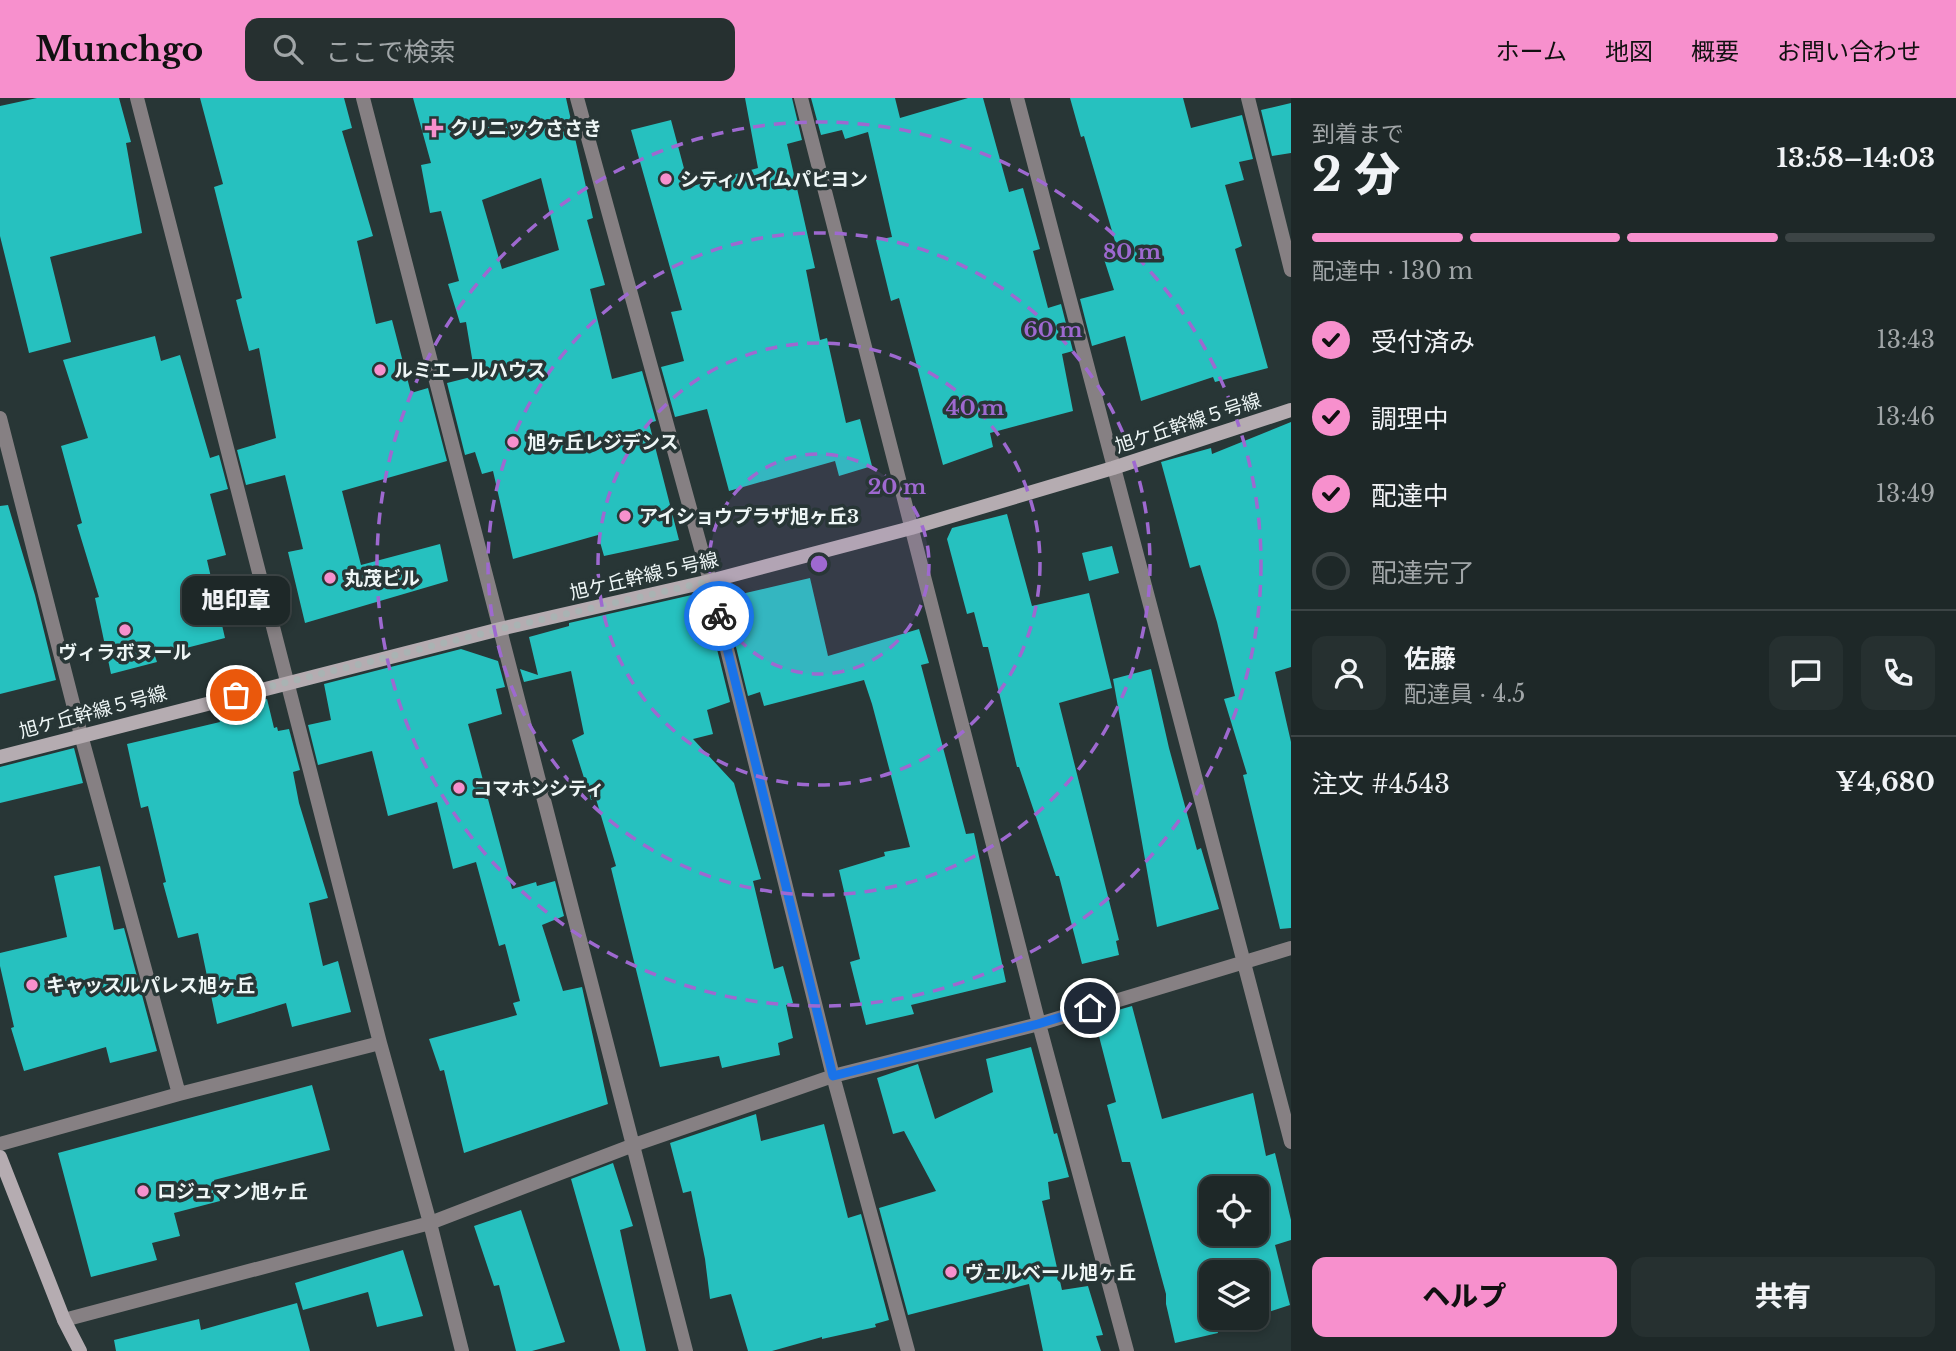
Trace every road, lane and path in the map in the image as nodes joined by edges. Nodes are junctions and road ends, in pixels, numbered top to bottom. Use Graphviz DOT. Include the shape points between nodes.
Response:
graph roads {
  1 [pos="137,98"];
  2 [pos="363,98"];
  3 [pos="577,98"];
  4 [pos="801,98"];
  5 [pos="1017,98"];
  6 [pos="1248,98"];
  7 [pos="1291,270"];
  8 [pos="1291,410"];
  9 [pos="0,418"];
  10 [pos="1114,468"];
  11 [pos="911,528"];
  12 [pos="710,581"];
  13 [pos="500,629"];
  14 [pos="288,682"];
  15 [pos="81,735"];
  16 [pos="0,757"];
  17 [pos="1291,948"];
  18 [pos="1244,962"];
  19 [pos="1038,1024"];
  20 [pos="380,1043"];
  21 [pos="833,1076"];
  22 [pos="179,1094"];
  23 [pos="1291,1142"];
  24 [pos="0,1144"];
  25 [pos="631,1146"];
  26 [pos="0,1157"];
  27 [pos="430,1223"];
  28 [pos="64,1320"];
  29 [pos="80,1351"];
  30 [pos="462,1351"];
  31 [pos="686,1351"];
  32 [pos="908,1351"];
  33 [pos="1127,1351"];
  1 -- 14 [label="street"];
  2 -- 13 [label="street"];
  3 -- 12 [label="street"];
  4 -- 11 [label="street"];
  5 -- 10 [label="street"];
  6 -- 7 [label="street"];
  8 -- 10 [label="street, 旭ケ丘幹線５号線"];
  9 -- 15 [label="street"];
  10 -- 11 [label="street, 旭ケ丘幹線５号線"];
  10 -- 18 [label="street"];
  11 -- 12 [label="street, 旭ケ丘幹線５号線"];
  11 -- 19 [label="street"];
  12 -- 13 [label="street, 旭ケ丘幹線５号線"];
  12 -- 21 [label="street"];
  13 -- 14 [label="street, 旭ケ丘幹線５号線"];
  13 -- 25 [label="street"];
  14 -- 15 [label="street, 旭ケ丘幹線５号線"];
  14 -- 20 [label="street"];
  15 -- 16 [label="street, 旭ケ丘幹線５号線"];
  15 -- 22 [label="street"];
  17 -- 18 [label="street"];
  18 -- 19 [label="street"];
  18 -- 23 [label="street"];
  19 -- 21 [label="street"];
  19 -- 33 [label="street"];
  20 -- 22 [label="street"];
  20 -- 27 [label="street"];
  21 -- 25 [label="street"];
  21 -- 32 [label="street"];
  22 -- 24 [label="street"];
  25 -- 27 [label="street"];
  25 -- 31 [label="street"];
  26 -- 28 [label="street"];
  27 -- 28 [label="street"];
  27 -- 30 [label="street"];
  28 -- 29 [label="street"];
}
